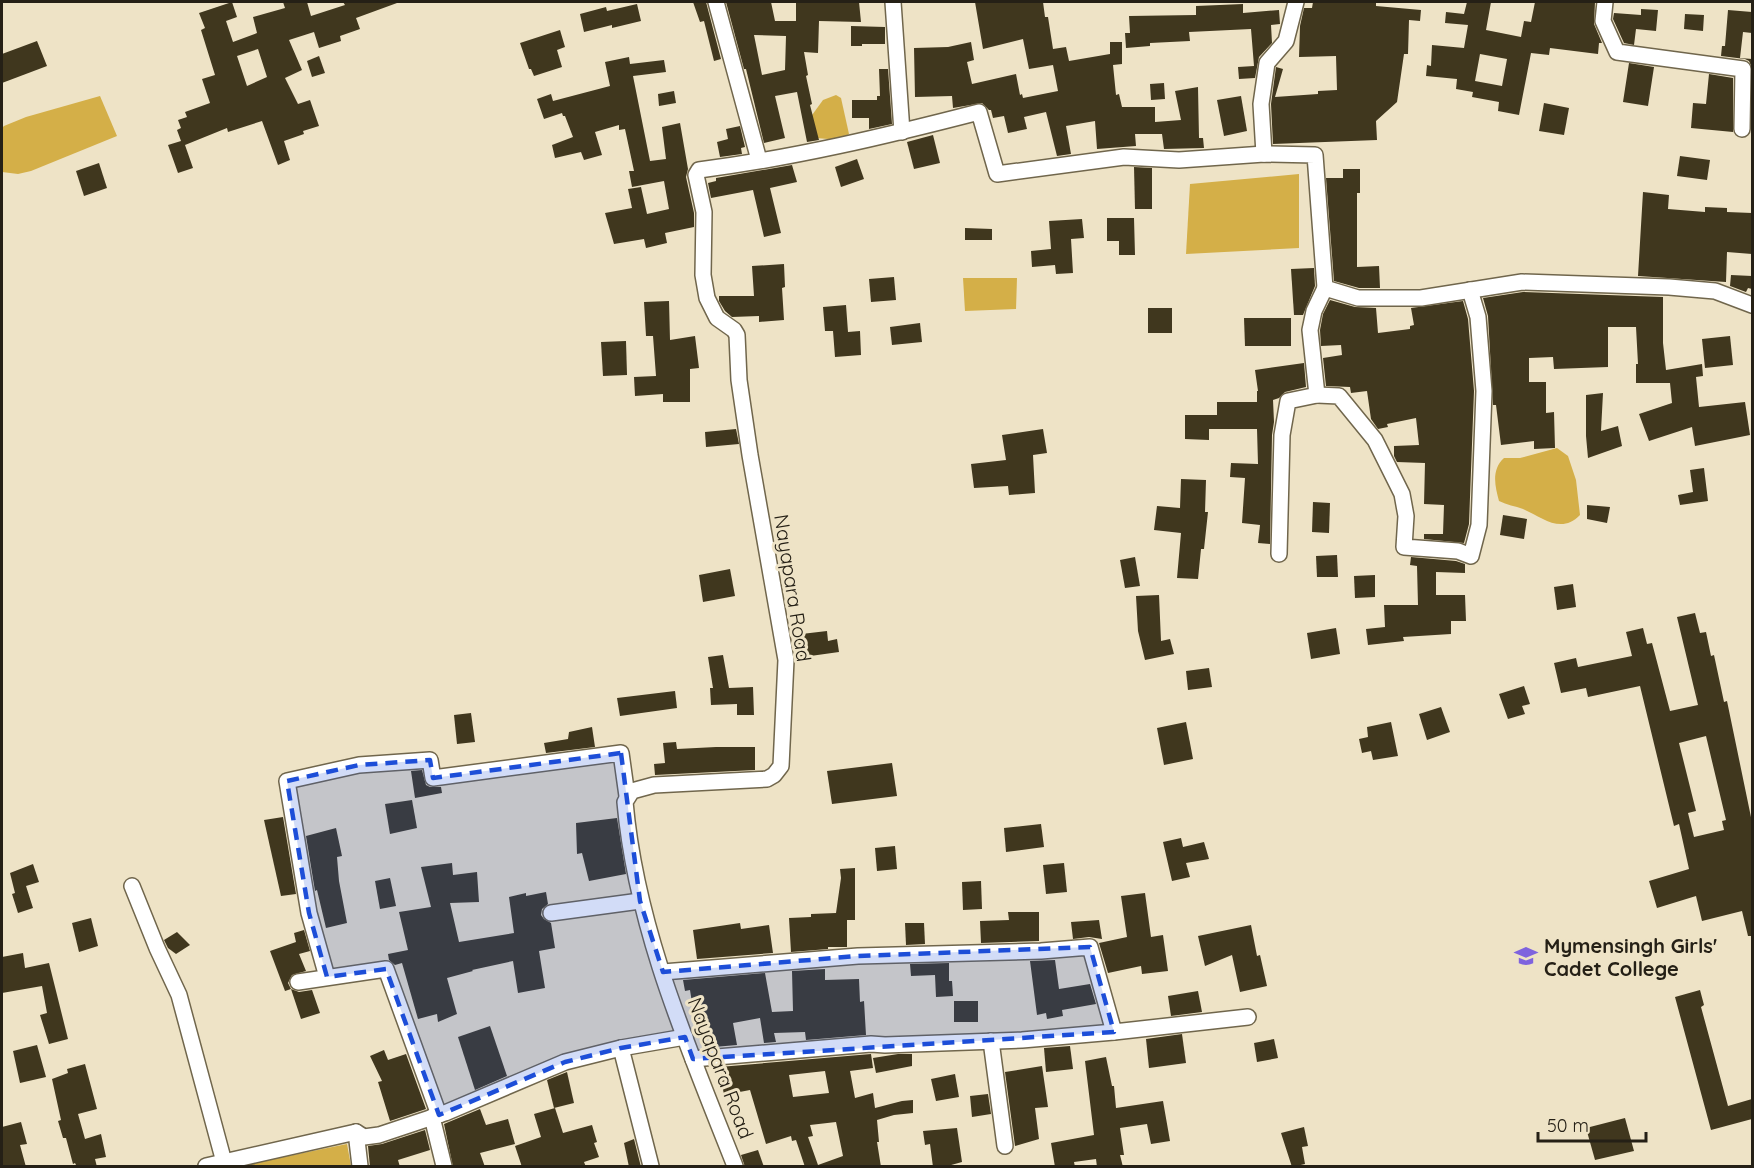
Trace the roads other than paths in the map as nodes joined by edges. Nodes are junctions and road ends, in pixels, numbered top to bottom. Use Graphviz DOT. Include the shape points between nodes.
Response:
graph roads {
  1 [pos="716,2"];
  2 [pos="893,2"];
  3 [pos="1296,2"];
  4 [pos="1605,2"];
  5 [pos="1742,129"];
  6 [pos="902,132"];
  7 [pos="1264,154"];
  8 [pos="759,160"];
  9 [pos="1325,288"];
  10 [pos="1470,290"];
  11 [pos="1752,305"];
  12 [pos="1317,395"];
  13 [pos="1279,555"];
  14 [pos="627,796"];
  15 [pos="132,886"];
  16 [pos="640,901"];
  17 [pos="551,913"];
  18 [pos="663,972"];
  19 [pos="327,977"];
  20 [pos="298,982"];
  21 [pos="1248,1017"];
  22 [pos="1114,1032"];
  23 [pos="685,1037"];
  24 [pos="991,1041"];
  25 [pos="621,1048"];
  26 [pos="693,1059"];
  27 [pos="435,1116"];
  28 [pos="356,1132"];
  29 [pos="1005,1146"];
  30 [pos="224,1162"];
  31 [pos="206,1167"];
  32 [pos="360,1167"];
  33 [pos="444,1167"];
  34 [pos="651,1167"];
  35 [pos="735,1167"];
  1 -- 8 [label="street"];
  2 -- 6 [label="street"];
  3 -- 7 [label="street" via="1286,42 1267,63 1261,104"];
  4 -- 5 [label="street" via="1603,21 1617,52 1743,69"];
  6 -- 7 [label="street" via="979,112 997,174 1124,157 1179,160"];
  6 -- 8 [label="street"];
  7 -- 9 [label="street" via="1316,155"];
  8 -- 14 [label="street, Nayapara Road" via="699,170 696,175 704,212 703,275 707,298 717,318 737,335 750,455 786,660 781,766 767,779 654,785"];
  9 -- 10 [label="street" via="1368,298 1421,298"];
  9 -- 12 [label="street" via="1314,311 1311,330"];
  10 -- 11 [label="street" via="1522,282 1669,287 1715,291"];
  10 -- 12 [label="street" via="1478,317 1484,391 1479,525 1471,556 1458,551 1404,547 1404,501 1375,440 1339,396"];
  12 -- 13 [label="street" via="1288,401 1282,435"];
  14 -- 16 [label="street, Nayapara Road" via="624,802"];
  14 -- 19 [label="street" via="621,753 433,778 430,760 359,765 287,781 309,913"];
  15 -- 30 [label="street" via="179,995"];
  16 -- 17 [label="street"];
  16 -- 18 [label="street, Nayapara Road"];
  18 -- 22 [label="street" via="858,956 1090,947"];
  18 -- 23 [label="street, Nayapara Road"];
  19 -- 20 [label="street"];
  19 -- 27 [label="street" via="386,969"];
  21 -- 22 [label="street"];
  22 -- 24 [label="street"];
  23 -- 25 [label="street"];
  23 -- 26 [label="street, Nayapara Road"];
  24 -- 26 [label="street" via="871,1044"];
  24 -- 29 [label="street"];
  25 -- 27 [label="street" via="565,1062"];
  25 -- 34 [label="street"];
  26 -- 35 [label="street, Nayapara Road"];
  27 -- 28 [label="street" via="379,1135 364,1137"];
  27 -- 33 [label="street"];
  28 -- 30 [label="street"];
  28 -- 32 [label="street"];
  30 -- 31 [label="street"];
}
